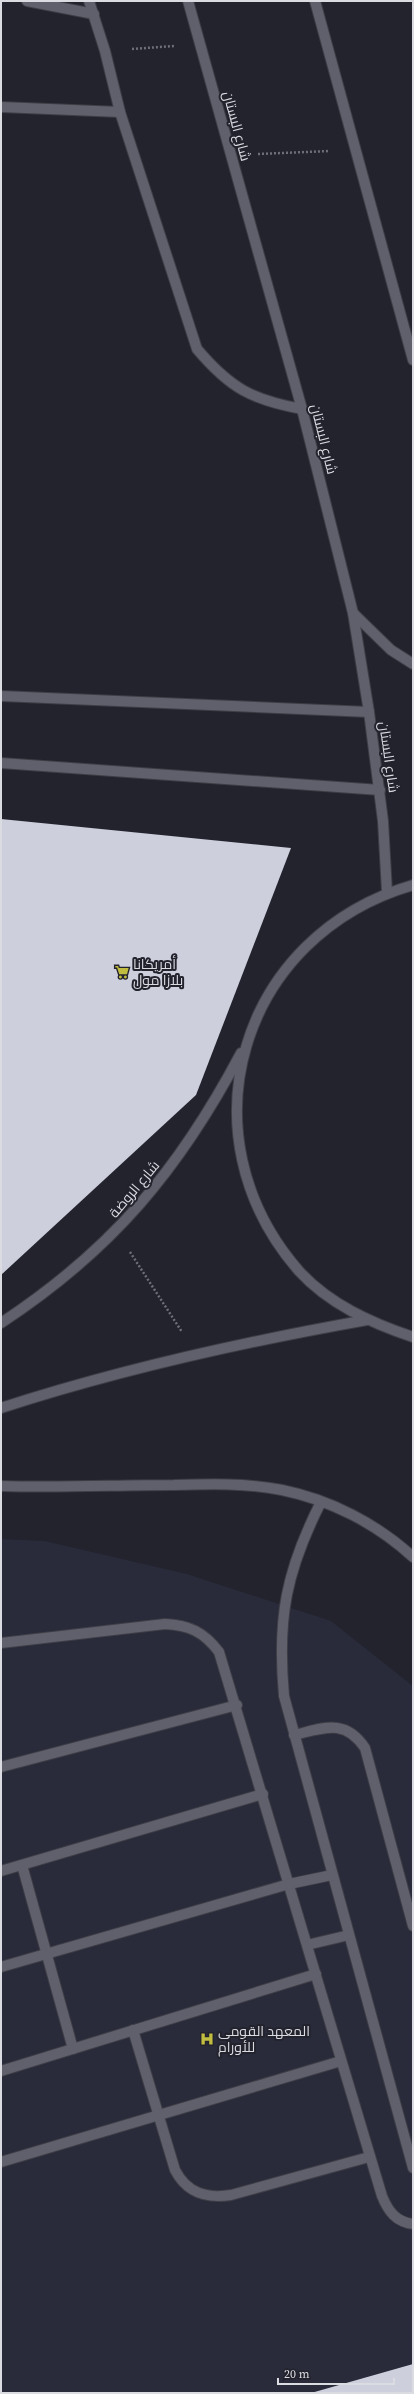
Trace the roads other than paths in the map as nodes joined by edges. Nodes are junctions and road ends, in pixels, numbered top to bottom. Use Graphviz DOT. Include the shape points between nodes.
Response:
graph roads {
  1 [pos="27,1"];
  2 [pos="89,1"];
  3 [pos="188,1"];
  4 [pos="315,1"];
  5 [pos="94,14"];
  6 [pos="1,107"];
  7 [pos="120,112"];
  8 [pos="413,360"];
  9 [pos="302,409"];
  10 [pos="353,613"];
  11 [pos="413,664"];
  12 [pos="1,696"];
  13 [pos="369,712"];
  14 [pos="1,763"];
  15 [pos="380,790"];
  16 [pos="413,885"];
  17 [pos="388,892"];
  18 [pos="248,1039"];
  19 [pos="367,1320"];
  20 [pos="1,1323"];
  21 [pos="413,1337"];
  22 [pos="1,1408"];
  23 [pos="1,1486"];
  24 [pos="322,1502"];
  25 [pos="413,1557"];
  26 [pos="1,1643"];
  27 [pos="237,1705"];
  28 [pos="294,1735"];
  29 [pos="1,1767"];
  30 [pos="263,1794"];
  31 [pos="22,1865"];
  32 [pos="1,1871"];
  33 [pos="332,1875"];
  34 [pos="289,1884"];
  35 [pos="413,1926"];
  36 [pos="349,1935"];
  37 [pos="307,1945"];
  38 [pos="47,1954"];
  39 [pos="1,1967"];
  40 [pos="316,1974"];
  41 [pos="133,2030"];
  42 [pos="73,2049"];
  43 [pos="341,2061"];
  44 [pos="1,2071"];
  45 [pos="158,2115"];
  46 [pos="369,2157"];
  47 [pos="1,2162"];
  48 [pos="413,2168"];
  49 [pos="413,2224"];
  1 -- 5 [label="street"];
  2 -- 5 [label="street"];
  3 -- 9 [label="street, شارع البستان"];
  4 -- 8 [label="street"];
  5 -- 7 [label="street"];
  6 -- 7 [label="street"];
  7 -- 9 [label="street" via="197,349 217,373 242,391 271,403"];
  9 -- 10 [label="street, شارع البستان"];
  10 -- 11 [label="street" via="391,650"];
  10 -- 13 [label="street, شارع البستان"];
  12 -- 13 [label="street"];
  13 -- 15 [label="street, شارع البستان"];
  14 -- 15 [label="street"];
  15 -- 17 [label="street, شارع البستان"];
  16 -- 17 [label="street"];
  17 -- 18 [label="street" via="350,911 316,935 287,966 264,1000"];
  18 -- 19 [label="street" via="238,1080 237,1121 242,1163 254,1202 274,1239 300,1272 332,1299"];
  18 -- 20 [label="street, شارع الروضة" via="221,1091 190,1141 156,1188 116,1231 76,1268"];
  19 -- 21 [label="street"];
  19 -- 22 [label="street" via="197,1354 80,1384"];
  23 -- 24 [label="street" via="242,1485 283,1490"];
  24 -- 25 [label="street" via="359,1518 393,1539"];
  24 -- 28 [label="street" via="303,1537 290,1575 282,1616 280,1656"];
  26 -- 27 [label="street" via="181,1624 210,1639 219,1652"];
  27 -- 29 [label="street"];
  27 -- 30 [label="street"];
  28 -- 33 [label="street"];
  28 -- 35 [label="street" via="338,1727 358,1738 365,1748"];
  30 -- 31 [label="street"];
  30 -- 34 [label="street"];
  31 -- 32 [label="street"];
  31 -- 38 [label="street"];
  33 -- 34 [label="street"];
  33 -- 36 [label="street"];
  34 -- 37 [label="street"];
  34 -- 38 [label="street"];
  36 -- 37 [label="street"];
  36 -- 48 [label="street"];
  37 -- 40 [label="street"];
  38 -- 39 [label="street"];
  38 -- 42 [label="street"];
  40 -- 41 [label="street"];
  40 -- 43 [label="street"];
  41 -- 42 [label="street"];
  41 -- 45 [label="street"];
  42 -- 44 [label="street"];
  43 -- 45 [label="street"];
  43 -- 46 [label="street"];
  45 -- 46 [label="street" via="180,2179 188,2188 209,2197 231,2195"];
  45 -- 47 [label="street"];
  46 -- 49 [label="street" via="386,2206 399,2220"];
}
